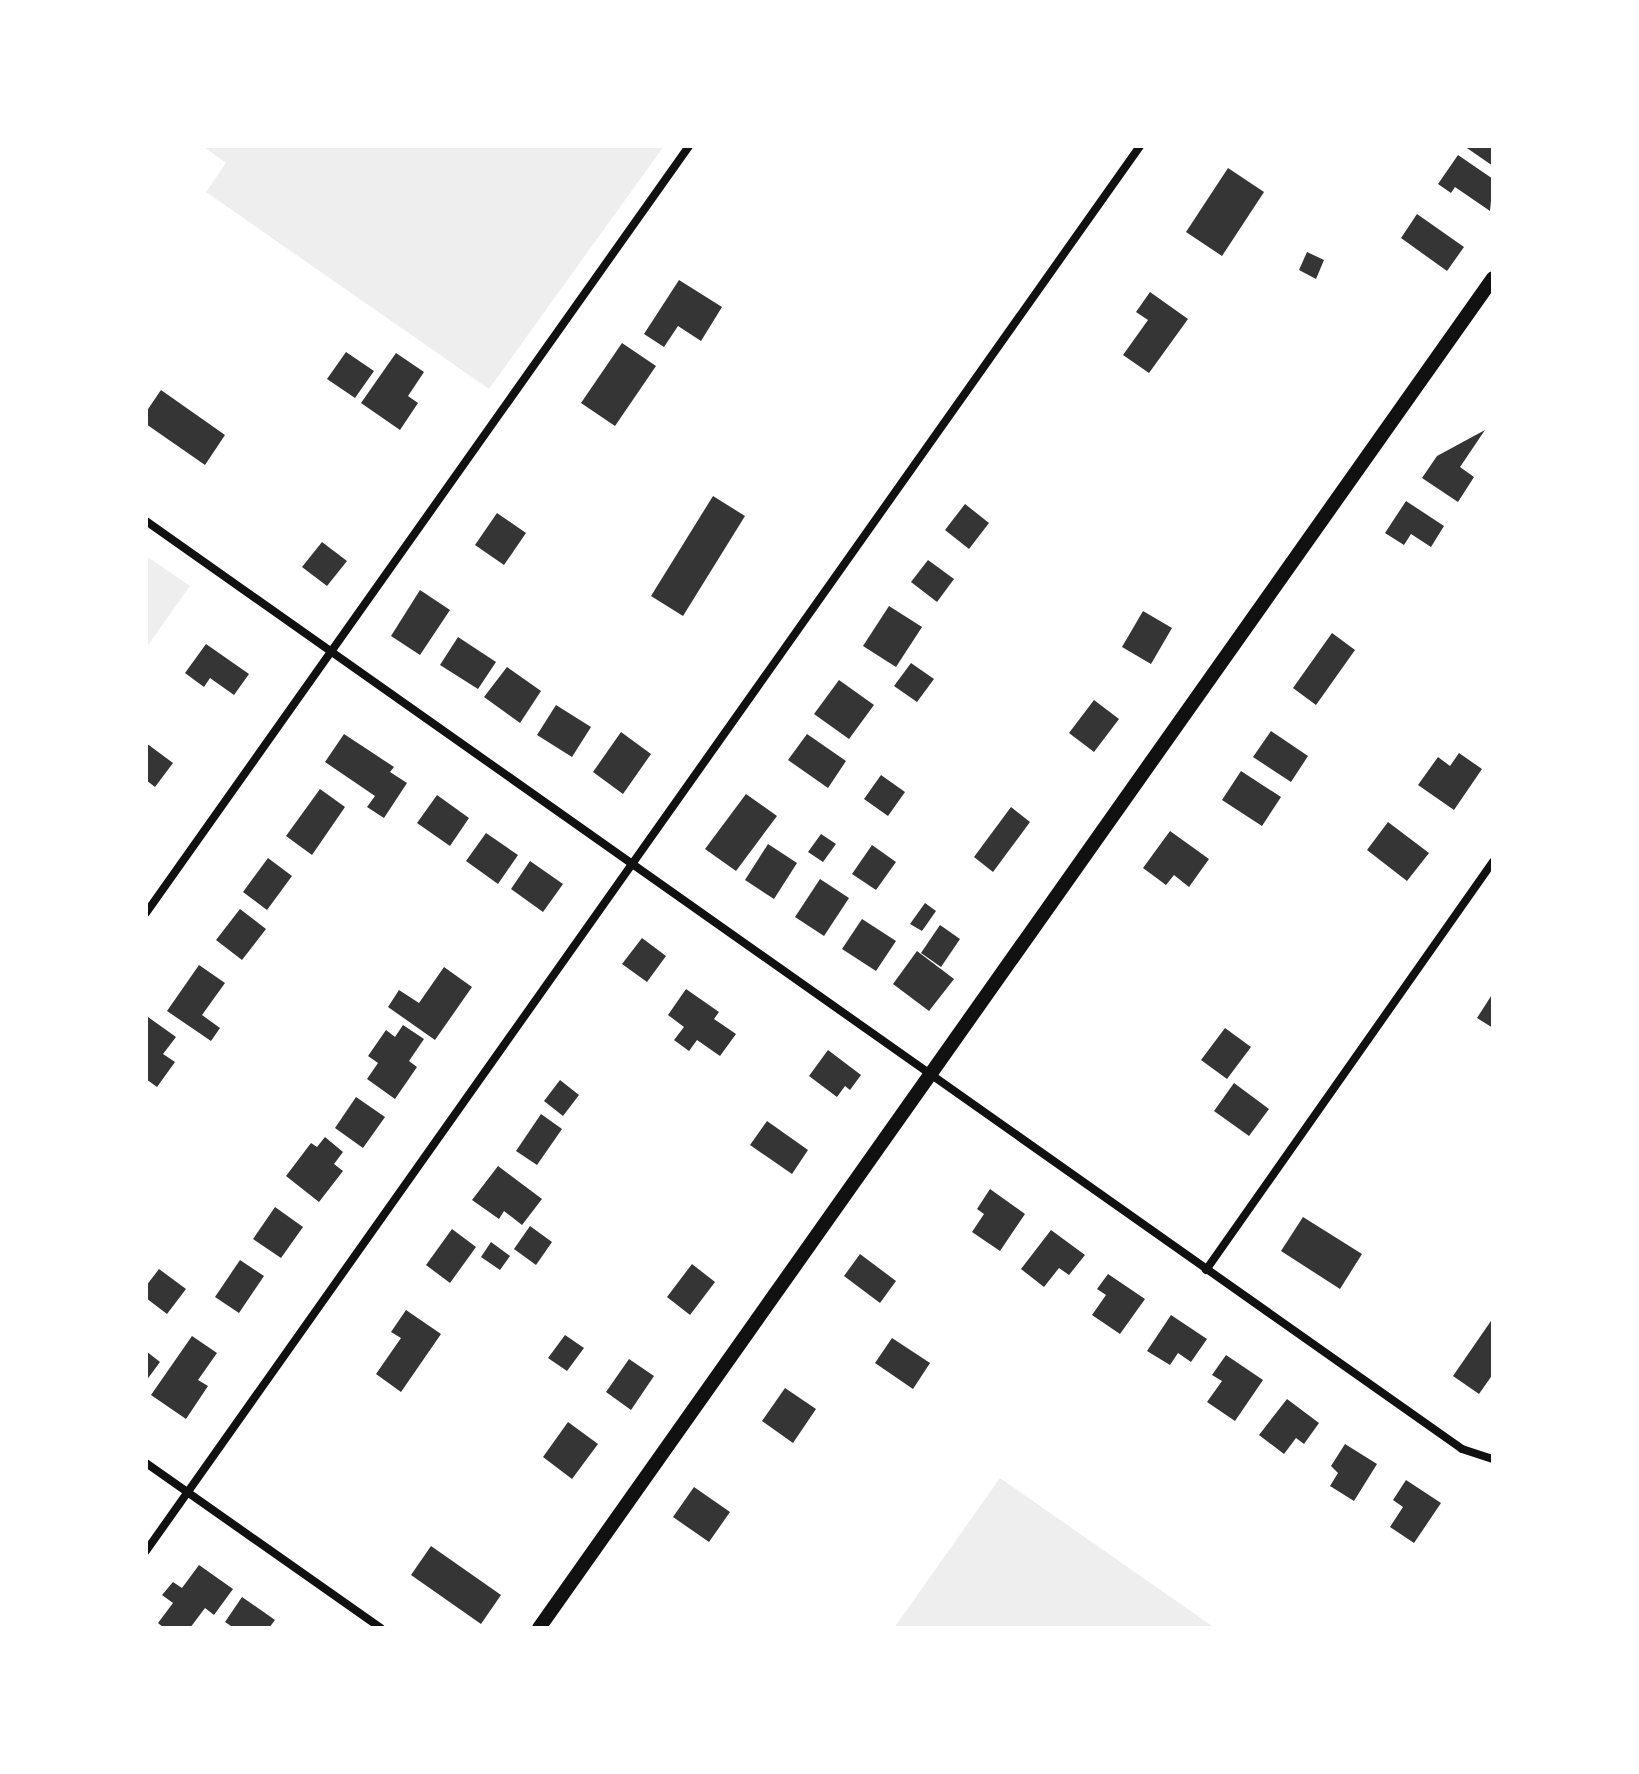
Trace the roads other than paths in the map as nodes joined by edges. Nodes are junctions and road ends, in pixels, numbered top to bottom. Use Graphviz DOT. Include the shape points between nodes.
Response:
graph roads {
  1 [pos="689,146"];
  2 [pos="1140,146"];
  3 [pos="1493,278"];
  4 [pos="146,521"];
  5 [pos="333,651"];
  6 [pos="633,862"];
  7 [pos="1493,862"];
  8 [pos="146,913"];
  9 [pos="929,1074"];
  10 [pos="1206,1270"];
  11 [pos="1493,1459"];
  12 [pos="146,1463"];
  13 [pos="188,1492"];
  14 [pos="146,1551"];
  15 [pos="381,1628"];
  16 [pos="539,1628"];
  1 -- 5 [label="street"];
  2 -- 6 [label="street"];
  3 -- 9 [label="street"];
  4 -- 5 [label="street"];
  5 -- 6 [label="street"];
  5 -- 8 [label="street"];
  6 -- 9 [label="street"];
  6 -- 13 [label="street"];
  7 -- 10 [label="street"];
  9 -- 10 [label="street"];
  9 -- 16 [label="street"];
  10 -- 11 [label="street" via="1462,1449"];
  12 -- 13 [label="street"];
  13 -- 14 [label="street"];
  13 -- 15 [label="street"];
}
